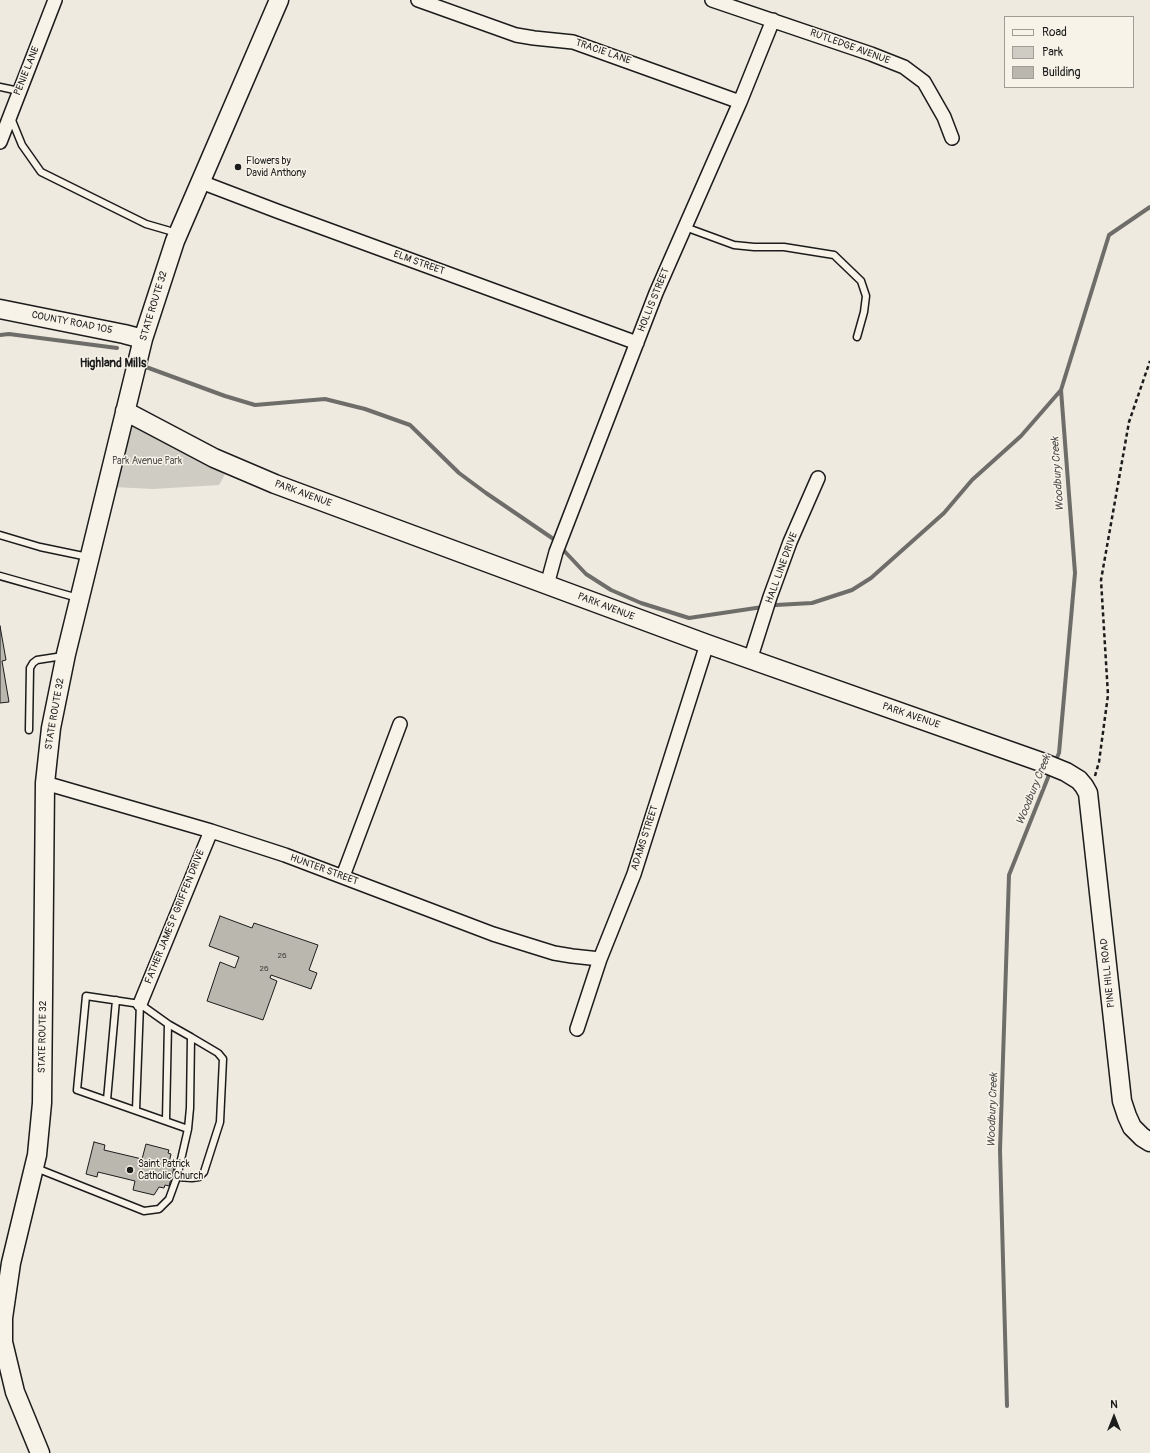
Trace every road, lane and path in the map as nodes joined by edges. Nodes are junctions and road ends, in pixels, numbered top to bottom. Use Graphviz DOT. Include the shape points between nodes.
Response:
graph roads {
  1 [pos="55,0"];
  2 [pos="279,0"];
  3 [pos="418,0"];
  4 [pos="712,0"];
  5 [pos="773,20"];
  6 [pos="0,87"];
  7 [pos="19,91"];
  8 [pos="740,102"];
  9 [pos="5,122"];
  10 [pos="952,138"];
  11 [pos="0,142"];
  12 [pos="201,182"];
  13 [pos="685,227"];
  14 [pos="178,234"];
  15 [pos="0,309"];
  16 [pos="857,337"];
  17 [pos="143,339"];
  18 [pos="637,342"];
  19 [pos="1150,361"];
  20 [pos="125,412"];
  21 [pos="818,478"];
  22 [pos="0,535"];
  23 [pos="90,557"];
  24 [pos="0,576"];
  25 [pos="547,585"];
  26 [pos="80,598"];
  27 [pos="707,644"];
  28 [pos="66,656"];
  29 [pos="750,660"];
  30 [pos="400,724"];
  31 [pos="29,730"];
  32 [pos="46,783"];
  33 [pos="1088,793"];
  34 [pos="211,831"];
  35 [pos="343,876"];
  36 [pos="600,958"];
  37 [pos="116,1000"];
  38 [pos="140,1004"];
  39 [pos="168,1024"];
  40 [pos="577,1029"];
  41 [pos="191,1037"];
  42 [pos="107,1100"];
  43 [pos="136,1110"];
  44 [pos="166,1120"];
  45 [pos="188,1128"];
  46 [pos="1150,1142"];
  47 [pos="34,1168"];
  48 [pos="177,1177"];
  49 [pos="40,1453"];
  1 -- 7 [label="street, PENIE LANE"];
  2 -- 12 [label="main road, STATE ROUTE 32"];
  3 -- 8 [label="street, TRACIE LANE" via="516,35 573,42"];
  4 -- 5 [label="street, RUTLEDGE AVENUE"];
  5 -- 8 [label="street, HOLLIS STREET"];
  5 -- 10 [label="street, RUTLEDGE AVENUE" via="904,67 924,82 944,117"];
  6 -- 7 [label="lane"];
  7 -- 9 [label="street, PENIE LANE"];
  8 -- 13 [label="street, HOLLIS STREET"];
  9 -- 11 [label="street, PENIE LANE"];
  9 -- 14 [label="lane" via="41,172 146,224"];
  12 -- 14 [label="main road, STATE ROUTE 32"];
  12 -- 18 [label="street, ELM STREET"];
  13 -- 16 [label="lane" via="734,245 784,247 834,255 861,281 866,296"];
  13 -- 18 [label="street, HOLLIS STREET"];
  14 -- 17 [label="main road, STATE ROUTE 32"];
  15 -- 17 [label="main road, COUNTY ROAD 105"];
  17 -- 20 [label="main road, STATE ROUTE 32"];
  18 -- 25 [label="street, HOLLIS STREET" via="562,535"];
  19 -- 33 [label="path" via="1129,422 1101,580 1108,695 1099,762"];
  20 -- 23 [label="main road, STATE ROUTE 32"];
  20 -- 25 [label="main road, PARK AVENUE" via="214,458 275,484"];
  21 -- 29 [label="street, HALL LINE DRIVE" via="790,542"];
  22 -- 23 [label="lane" via="40,547"];
  23 -- 26 [label="main road, STATE ROUTE 32"];
  24 -- 26 [label="lane"];
  25 -- 27 [label="main road, PARK AVENUE"];
  26 -- 28 [label="main road, STATE ROUTE 32"];
  27 -- 29 [label="main road, PARK AVENUE"];
  27 -- 36 [label="street, ADAMS STREET" via="634,874"];
  28 -- 31 [label="lane" via="37,660 30,668"];
  28 -- 32 [label="main road, STATE ROUTE 32" via="51,728"];
  29 -- 33 [label="main road, PARK AVENUE" via="1044,763 1079,780"];
  30 -- 35 [label="street"];
  32 -- 34 [label="street, HUNTER STREET"];
  32 -- 47 [label="main road, STATE ROUTE 32" via="42,1103"];
  33 -- 46 [label="main road, PINE HILL ROAD" via="1122,1101 1132,1127"];
  34 -- 35 [label="street, HUNTER STREET"];
  34 -- 38 [label="street, FATHER JAMES P GRIFFEN DRIVE"];
  35 -- 36 [label="street, HUNTER STREET" via="493,934 554,953"];
  36 -- 40 [label="street, ADAMS STREET"];
  37 -- 38 [label="lane"];
  37 -- 42 [label="lane"];
  37 -- 42 [label="lane" via="86,996 77,1082 77,1090"];
  38 -- 39 [label="lane"];
  38 -- 43 [label="lane"];
  39 -- 41 [label="lane"];
  39 -- 44 [label="lane"];
  41 -- 45 [label="lane"];
  41 -- 48 [label="lane" via="218,1053 223,1059 220,1122 204,1172 199,1177"];
  42 -- 43 [label="lane"];
  43 -- 44 [label="lane"];
  44 -- 45 [label="lane"];
  45 -- 48 [label="lane"];
  47 -- 48 [label="lane" via="144,1211 159,1209 169,1199"];
  47 -- 49 [label="main road, STATE ROUTE 32" via="11,1263 3,1318 3,1342 15,1392"];
}
